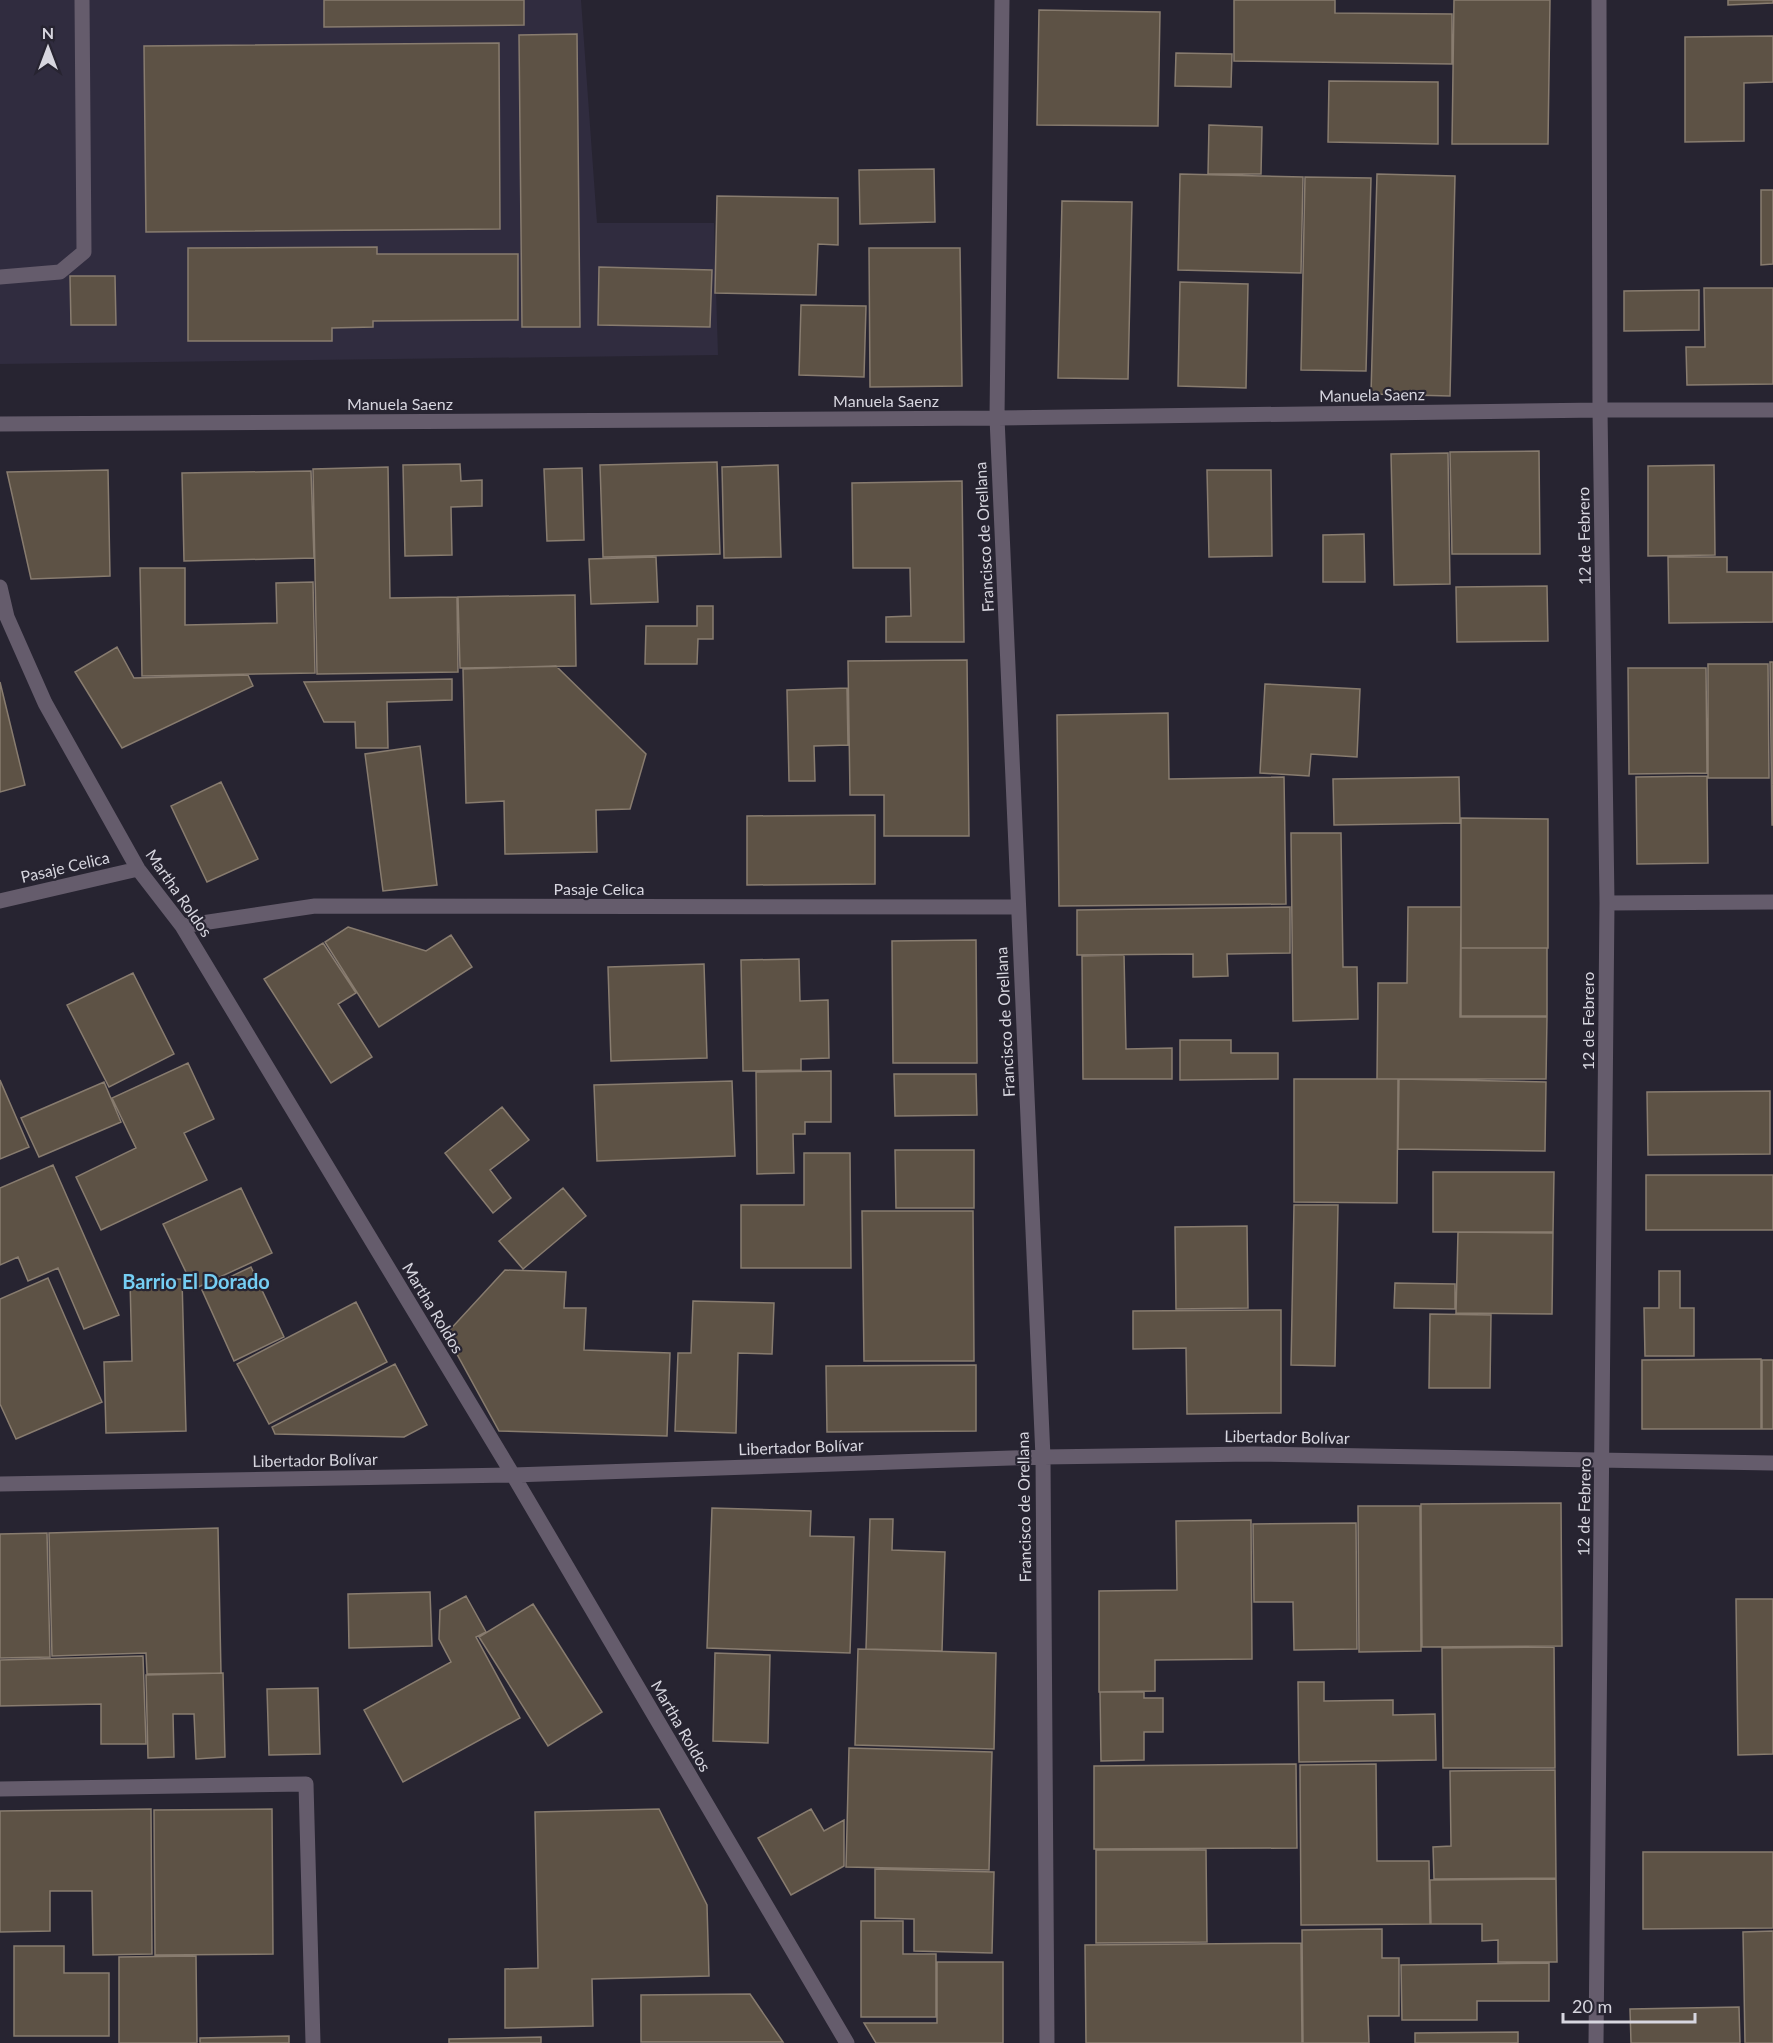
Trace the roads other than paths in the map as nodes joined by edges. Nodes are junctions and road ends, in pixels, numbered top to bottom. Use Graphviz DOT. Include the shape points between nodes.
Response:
graph roads {
  1 [pos="82,0"];
  2 [pos="1002,0"];
  3 [pos="1599,0"];
  4 [pos="0,277"];
  5 [pos="1600,410"];
  6 [pos="1773,410"];
  7 [pos="997,418"];
  8 [pos="0,424"];
  9 [pos="0,587"];
  10 [pos="138,868"];
  11 [pos="0,901"];
  12 [pos="1773,902"];
  13 [pos="1607,903"];
  14 [pos="1018,907"];
  15 [pos="182,926"];
  16 [pos="1043,1457"];
  17 [pos="1603,1460"];
  18 [pos="1773,1463"];
  19 [pos="513,1475"];
  20 [pos="0,1484"];
  21 [pos="0,1789"];
  22 [pos="314,2043"];
  23 [pos="847,2043"];
  24 [pos="1047,2043"];
  25 [pos="1596,2043"];
  1 -- 4 [label="street" via="84,252 60,272"];
  2 -- 7 [label="street, Francisco de Orellana"];
  3 -- 5 [label="street, 12 de Febrero"];
  5 -- 6 [label="street, Manuela Saenz"];
  5 -- 7 [label="street, Manuela Saenz"];
  5 -- 13 [label="street, 12 de Febrero"];
  7 -- 8 [label="street, Manuela Saenz"];
  7 -- 14 [label="street, Francisco de Orellana"];
  9 -- 10 [label="street, Martha Roldos" via="7,617 45,703"];
  10 -- 11 [label="street, Pasaje Celica"];
  10 -- 15 [label="street, Martha Roldos"];
  12 -- 13 [label="street"];
  13 -- 17 [label="street, 12 de Febrero"];
  14 -- 15 [label="street, Pasaje Celica" via="315,906"];
  14 -- 16 [label="street, Francisco de Orellana"];
  15 -- 19 [label="street, Martha Roldos"];
  16 -- 17 [label="street, Libertador Bolívar" via="1253,1454"];
  16 -- 19 [label="street, Libertador Bolívar"];
  16 -- 24 [label="street, Francisco de Orellana"];
  17 -- 18 [label="street, Libertador Bolívar"];
  17 -- 25 [label="street, 12 de Febrero"];
  19 -- 20 [label="street, Libertador Bolívar"];
  19 -- 23 [label="street, Martha Roldos"];
  21 -- 22 [label="street" via="306,1784"];
}
